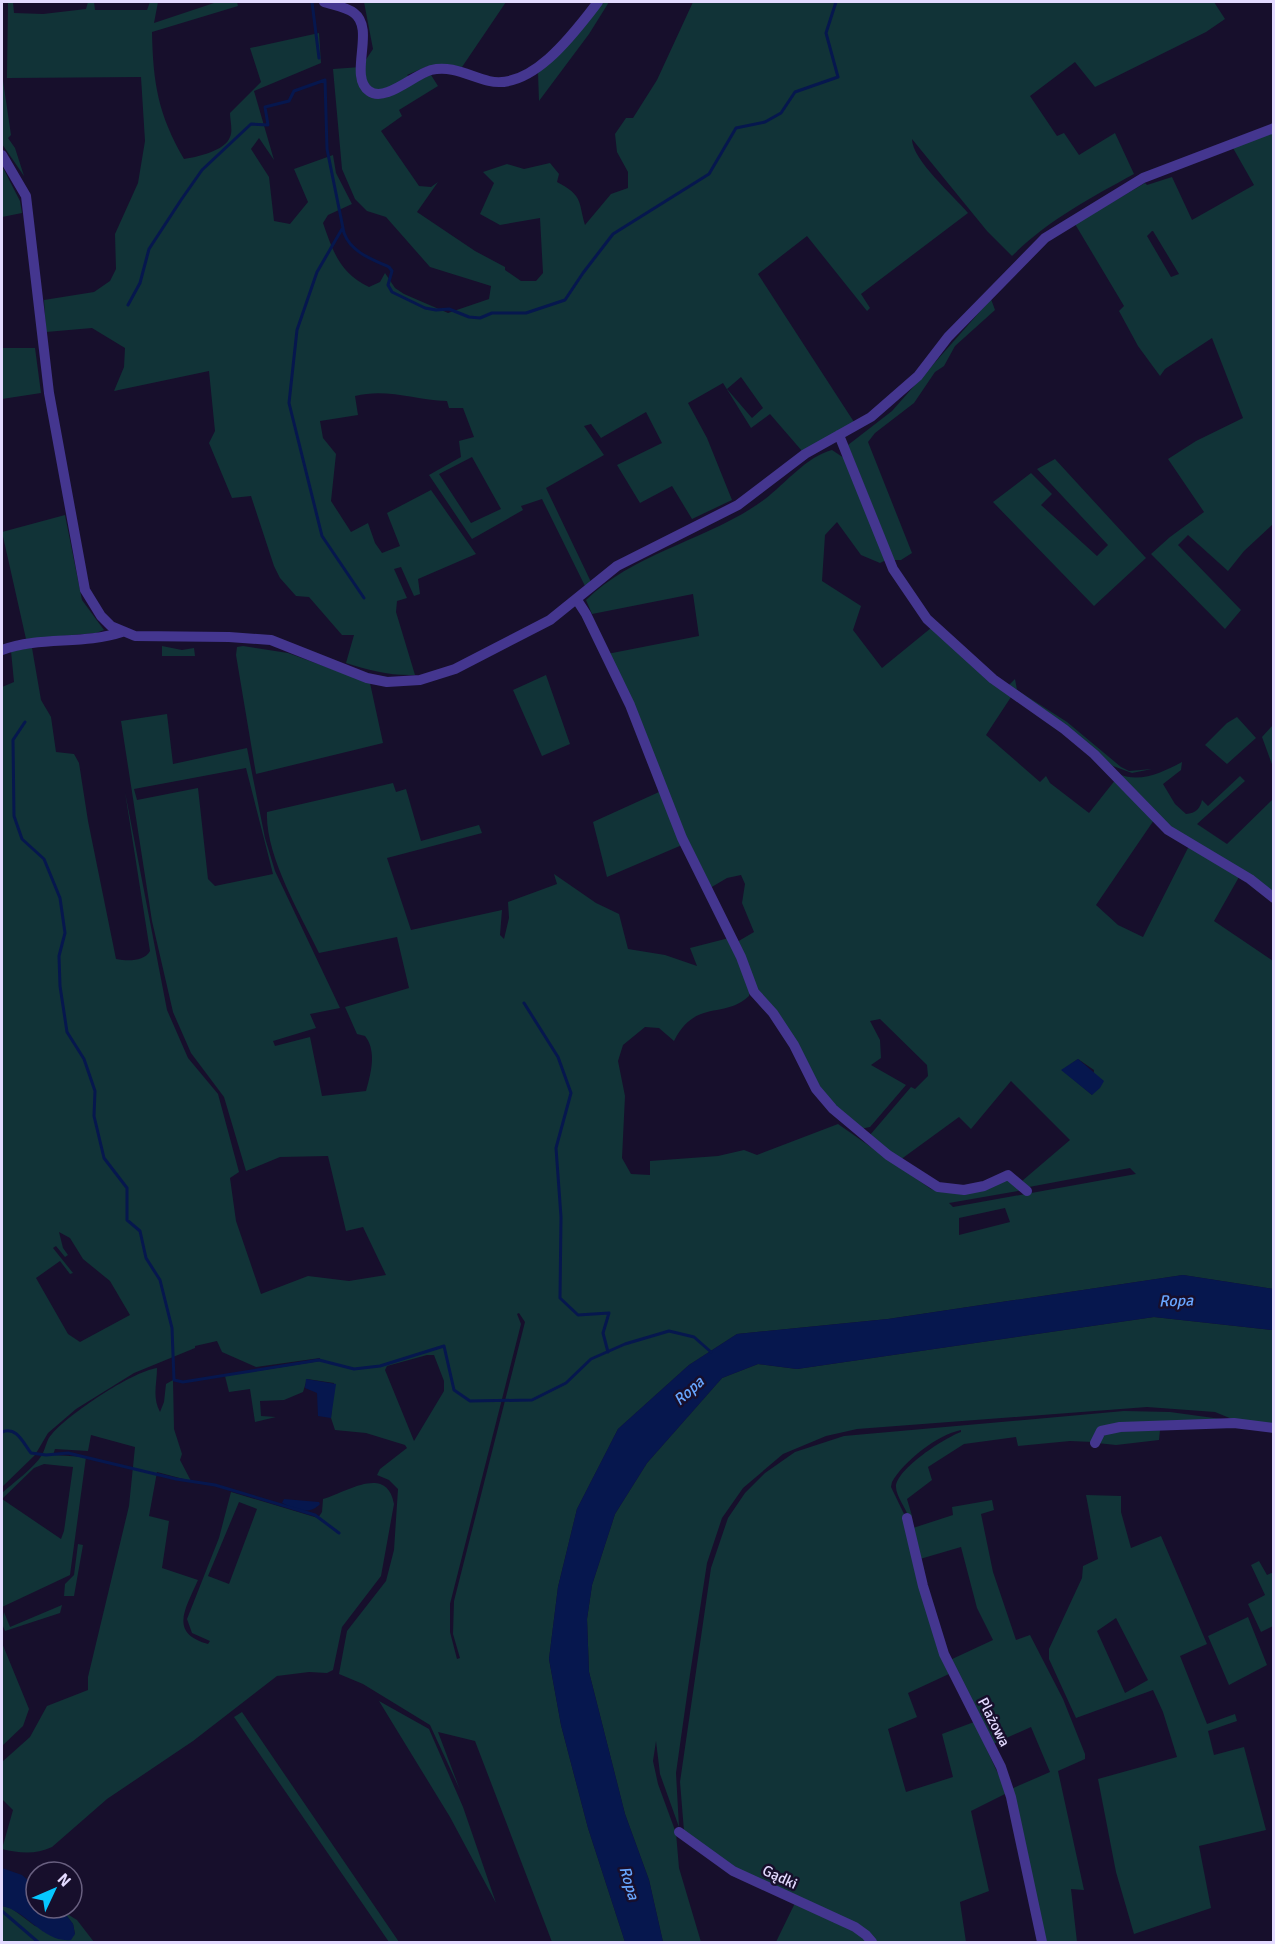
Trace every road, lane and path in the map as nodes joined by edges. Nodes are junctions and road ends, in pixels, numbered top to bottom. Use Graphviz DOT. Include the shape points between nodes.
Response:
graph roads {
  1 [pos="324,2"];
  2 [pos="598,2"];
  3 [pos="1274,128"];
  4 [pos="2,155"];
  5 [pos="839,435"];
  6 [pos="577,600"];
  7 [pos="122,632"];
  8 [pos="2,650"];
  9 [pos="1274,898"];
  10 [pos="1028,1191"];
  11 [pos="1274,1428"];
  12 [pos="1095,1443"];
  13 [pos="907,1518"];
  14 [pos="679,1832"];
  15 [pos="872,1942"];
  16 [pos="1042,1942"];
  1 -- 2 [label="street" via="354,13 361,22 361,78 371,93 382,95 411,78 439,69 460,70 497,83 520,78 536,70"];
  3 -- 5 [label="street" via="1143,178 1045,238 948,337 894,400"];
  4 -- 7 [label="street" via="26,196 49,393 84,590 101,616"];
  5 -- 6 [label="street" via="805,454 738,506 617,566"];
  5 -- 9 [label="street" via="893,569 927,619 993,679 1079,741 1168,830 1250,879"];
  6 -- 7 [label="street" via="550,620 455,669 420,680 387,682 367,678 271,640 135,636"];
  6 -- 10 [label="street" via="630,705 682,838 719,910 754,992 794,1045 816,1089 832,1109 888,1155 938,1186 964,1190 1008,1175"];
  7 -- 8 [label="street"];
  11 -- 12 [label="street" via="1234,1423 1120,1427 1101,1431"];
  13 -- 16 [label="street, Plażowa" via="944,1654 1001,1767 1011,1797"];
  14 -- 15 [label="street, Gądki" via="733,1871 855,1927"];
}
